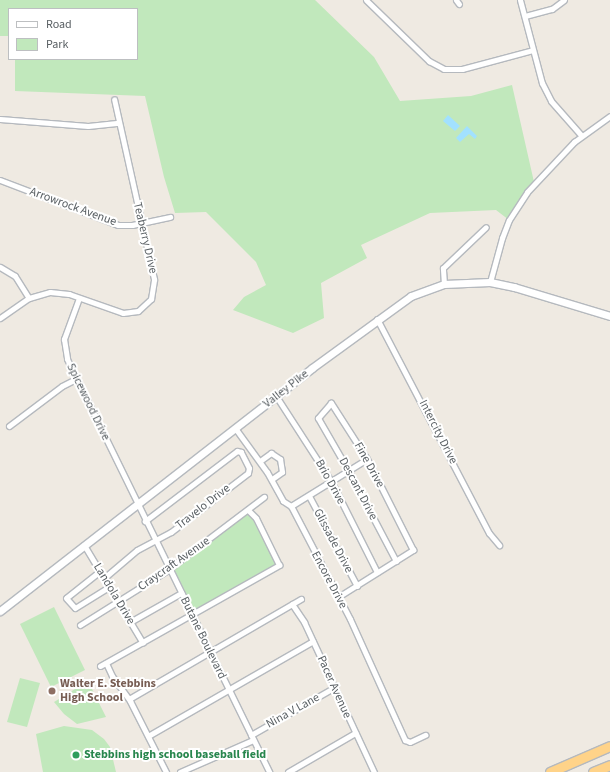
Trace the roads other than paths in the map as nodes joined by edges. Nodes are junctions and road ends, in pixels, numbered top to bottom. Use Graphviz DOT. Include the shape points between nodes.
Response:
graph roads {
  1 [pos="366,0"];
  2 [pos="520,0"];
  3 [pos="564,0"];
  4 [pos="524,16"];
  5 [pos="533,50"];
  6 [pos="114,99"];
  7 [pos="610,116"];
  8 [pos="0,119"];
  9 [pos="119,123"];
  10 [pos="581,135"];
  11 [pos="0,180"];
  12 [pos="170,217"];
  13 [pos="141,223"];
  14 [pos="486,227"];
  15 [pos="0,267"];
  16 [pos="490,282"];
  17 [pos="444,284"];
  18 [pos="29,298"];
  19 [pos="79,298"];
  20 [pos="610,316"];
  21 [pos="0,318"];
  22 [pos="377,319"];
  23 [pos="76,379"];
  24 [pos="276,396"];
  25 [pos="318,418"];
  26 [pos="9,426"];
  27 [pos="235,428"];
  28 [pos="367,459"];
  29 [pos="260,461"];
  30 [pos="348,470"];
  31 [pos="272,479"];
  32 [pos="331,481"];
  33 [pos="309,496"];
  34 [pos="264,497"];
  35 [pos="138,503"];
  36 [pos="291,506"];
  37 [pos="248,510"];
  38 [pos="145,521"];
  39 [pos="155,539"];
  40 [pos="84,545"];
  41 [pos="499,545"];
  42 [pos="396,561"];
  43 [pos="169,568"];
  44 [pos="100,572"];
  45 [pos="377,572"];
  46 [pos="104,578"];
  47 [pos="109,586"];
  48 [pos="357,586"];
  49 [pos="181,593"];
  50 [pos="338,597"];
  51 [pos="301,599"];
  52 [pos="118,602"];
  53 [pos="292,604"];
  54 [pos="0,611"];
  55 [pos="192,615"];
  56 [pos="130,622"];
  57 [pos="80,625"];
  58 [pos="313,641"];
  59 [pos="143,643"];
  60 [pos="210,652"];
  61 [pos="106,662"];
  62 [pos="100,666"];
  63 [pos="335,688"];
  64 [pos="228,690"];
  65 [pos="129,699"];
  66 [pos="355,733"];
  67 [pos="251,735"];
  68 [pos="425,735"];
  69 [pos="148,736"];
  70 [pos="253,740"];
  71 [pos="610,746"];
  72 [pos="610,765"];
  73 [pos="166,772"];
  74 [pos="180,772"];
  75 [pos="269,772"];
  76 [pos="288,772"];
  77 [pos="374,772"];
  78 [pos="550,772"];
  79 [pos="593,772"];
  1 -- 5 [label="street" via="429,61 444,69 462,69"];
  2 -- 4 [label="street"];
  3 -- 4 [label="street" via="552,9"];
  4 -- 5 [label="street"];
  5 -- 10 [label="street" via="547,94"];
  6 -- 9 [label="street, Teaberry Drive"];
  7 -- 10 [label="street"];
  8 -- 9 [label="street" via="88,126"];
  9 -- 13 [label="street, Teaberry Drive"];
  10 -- 16 [label="street" via="534,182 522,199 502,238"];
  11 -- 13 [label="street, Arrowrock Avenue" via="113,224 126,226"];
  12 -- 13 [label="street, Arrowrock Avenue"];
  13 -- 19 [label="street, Teaberry Drive" via="155,284 148,304 138,311 123,313"];
  14 -- 17 [label="street" via="443,268"];
  15 -- 18 [label="street" via="15,276"];
  16 -- 17 [label="street, Valley Pike"];
  16 -- 20 [label="street, Valley Pike"];
  17 -- 22 [label="street, Valley Pike" via="410,296"];
  18 -- 19 [label="street, Teaberry Drive" via="59,292"];
  18 -- 21 [label="street"];
  19 -- 23 [label="street, Spicewood Drive" via="63,344"];
  22 -- 24 [label="street, Valley Pike"];
  22 -- 41 [label="street, Intercity Drive" via="489,533"];
  23 -- 26 [label="street" via="62,386"];
  23 -- 35 [label="street, Spicewood Drive"];
  24 -- 27 [label="street, Valley Pike"];
  24 -- 32 [label="street, Brio Drive"];
  25 -- 28 [label="street, Fine Drive" via="326,406 333,402"];
  25 -- 30 [label="street, Descant Drive"];
  27 -- 29 [label="street, Encore Drive"];
  27 -- 35 [label="street, Valley Pike"];
  28 -- 30 [label="street"];
  28 -- 42 [label="street, Fine Drive" via="414,550"];
  29 -- 31 [label="street, Encore Drive"];
  29 -- 31 [label="street" via="271,453 280,459 282,472"];
  30 -- 32 [label="street"];
  30 -- 42 [label="street, Descant Drive"];
  31 -- 36 [label="street, Encore Drive" via="283,501"];
  32 -- 33 [label="street"];
  32 -- 45 [label="street, Brio Drive"];
  33 -- 36 [label="street"];
  33 -- 48 [label="street, Glissade Drive"];
  34 -- 37 [label="street, Craycraft Avenue"];
  35 -- 38 [label="street, Butane Boulevard"];
  35 -- 40 [label="street, Valley Pike"];
  36 -- 50 [label="street, Encore Drive"];
  37 -- 43 [label="street, Craycraft Avenue"];
  37 -- 55 [label="street" via="256,518 279,565"];
  38 -- 39 [label="street, Butane Boulevard"];
  38 -- 39 [label="street, Travelo Drive" via="237,451 241,452 249,471 171,532"];
  39 -- 43 [label="street, Butane Boulevard"];
  39 -- 46 [label="street, Travelo Drive" via="137,550"];
  40 -- 44 [label="street, Landola Drive"];
  40 -- 54 [label="street, Valley Pike"];
  42 -- 45 [label="street"];
  43 -- 49 [label="street, Butane Boulevard"];
  43 -- 52 [label="street, Craycraft Avenue"];
  44 -- 46 [label="street, Landola Drive"];
  44 -- 47 [label="street" via="66,598 75,608"];
  45 -- 48 [label="street"];
  46 -- 47 [label="street, Landola Drive"];
  47 -- 52 [label="street, Landola Drive"];
  48 -- 50 [label="street"];
  49 -- 55 [label="street, Butane Boulevard"];
  49 -- 56 [label="street"];
  50 -- 68 [label="street, Encore Drive" via="407,742"];
  51 -- 53 [label="street"];
  52 -- 56 [label="street, Landola Drive"];
  52 -- 57 [label="street, Craycraft Avenue"];
  53 -- 58 [label="street, Pacer Avenue"];
  53 -- 60 [label="street"];
  55 -- 59 [label="street"];
  55 -- 60 [label="street, Butane Boulevard"];
  56 -- 59 [label="street, Landola Drive"];
  58 -- 63 [label="street, Pacer Avenue"];
  58 -- 64 [label="street"];
  59 -- 61 [label="street"];
  60 -- 64 [label="street, Butane Boulevard"];
  60 -- 65 [label="street"];
  61 -- 62 [label="street"];
  61 -- 65 [label="street" via="112,676"];
  63 -- 66 [label="street, Pacer Avenue"];
  63 -- 67 [label="street, Nina V Lane"];
  64 -- 67 [label="street, Butane Boulevard"];
  64 -- 69 [label="street"];
  65 -- 69 [label="street"];
  66 -- 76 [label="street"];
  66 -- 77 [label="street, Pacer Avenue"];
  67 -- 70 [label="street, Butane Boulevard"];
  69 -- 73 [label="street"];
  70 -- 74 [label="street"];
  70 -- 75 [label="street, Butane Boulevard"];
  71 -- 78 [label="highway"];
  72 -- 79 [label="highway"];
}
